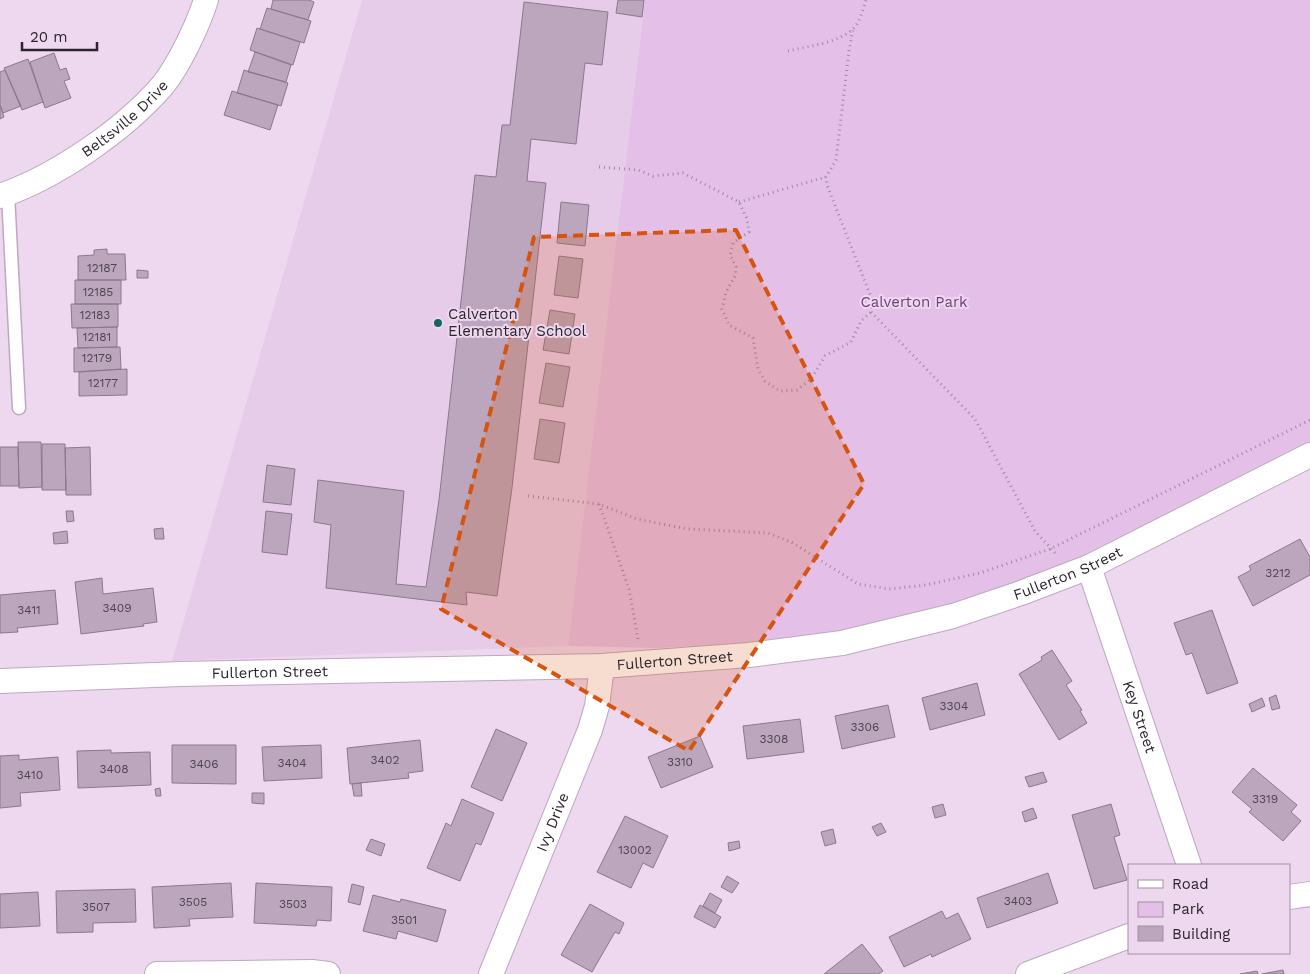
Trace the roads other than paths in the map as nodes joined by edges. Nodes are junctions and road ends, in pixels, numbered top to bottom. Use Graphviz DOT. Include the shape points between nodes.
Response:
graph roads {
  1 [pos="206,0"];
  2 [pos="4,195"];
  3 [pos="19,408"];
  4 [pos="1310,455"];
  5 [pos="1089,568"];
  6 [pos="602,666"];
  7 [pos="0,681"];
  8 [pos="1189,864"];
  9 [pos="1310,894"];
  10 [pos="1290,897"];
  11 [pos="1128,936"];
  12 [pos="156,974"];
  13 [pos="328,974"];
  14 [pos="491,974"];
  15 [pos="1028,974"];
  1 -- 2 [label="street, Beltsville Drive" via="202,14 164,84 131,116 62,167"];
  2 -- 3 [label="lane"];
  4 -- 5 [label="street, Fullerton Street"];
  5 -- 6 [label="street, Fullerton Street" via="953,616 842,643 749,655"];
  5 -- 8 [label="street, Key Street"];
  6 -- 7 [label="street, Fullerton Street"];
  6 -- 14 [label="street, Ivy Drive" via="590,730"];
  9 -- 10 [label="street"];
  11 -- 15 [label="street"];
  12 -- 13 [label="street"];
}
